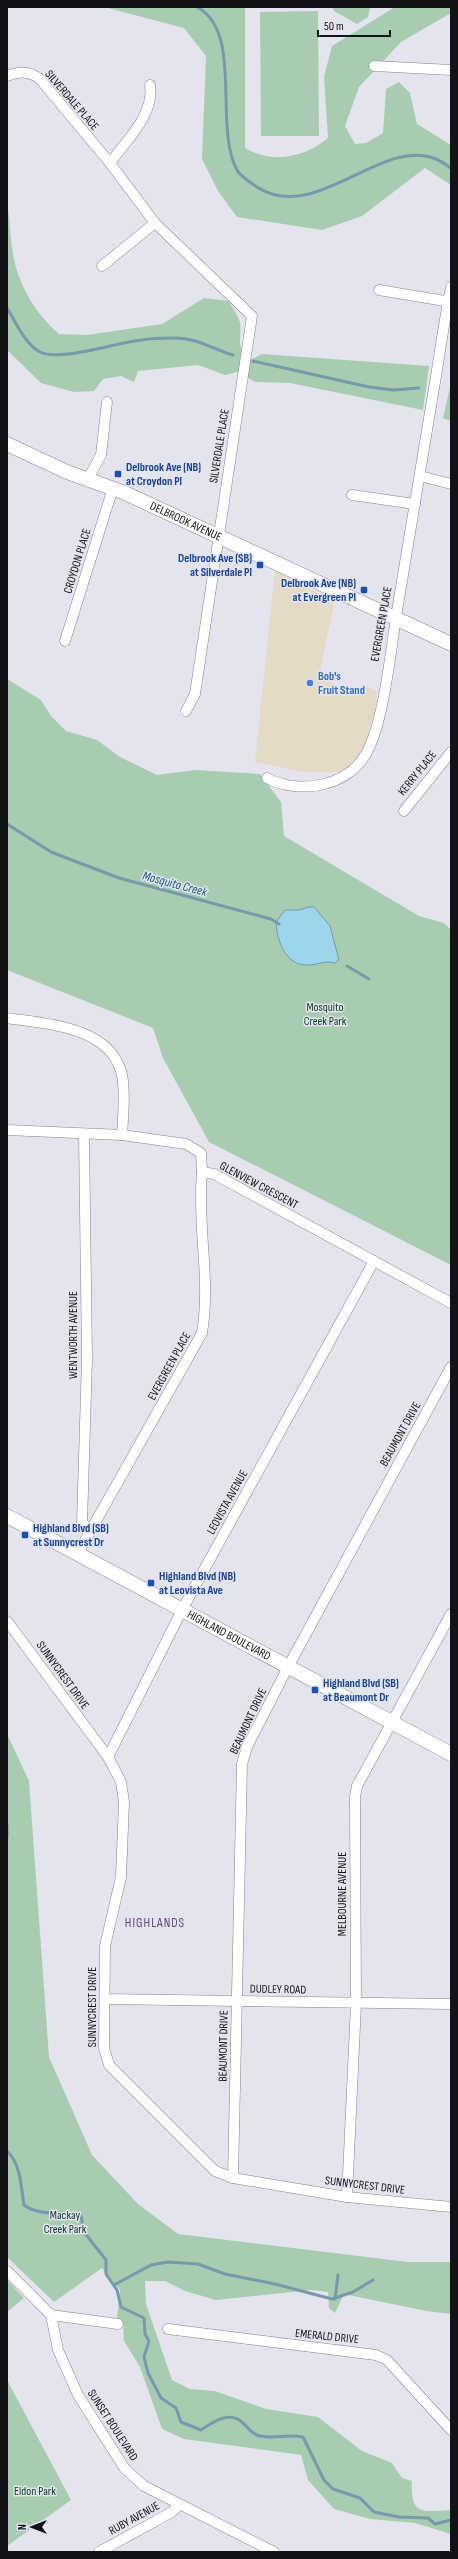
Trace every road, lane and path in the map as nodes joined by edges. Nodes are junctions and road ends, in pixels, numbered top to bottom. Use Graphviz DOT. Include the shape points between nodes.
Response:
graph roads {
  1 [pos="374,66"];
  2 [pos="451,70"];
  3 [pos="7,76"];
  4 [pos="150,85"];
  5 [pos="110,163"];
  6 [pos="155,223"];
  7 [pos="102,266"];
  8 [pos="451,286"];
  9 [pos="380,290"];
  10 [pos="449,301"];
  11 [pos="107,402"];
  12 [pos="7,444"];
  13 [pos="420,476"];
  14 [pos="88,479"];
  15 [pos="451,484"];
  16 [pos="113,488"];
  17 [pos="352,495"];
  18 [pos="415,504"];
  19 [pos="219,536"];
  20 [pos="396,618"];
  21 [pos="65,641"];
  22 [pos="451,644"];
  23 [pos="186,711"];
  24 [pos="451,752"];
  25 [pos="267,778"];
  26 [pos="404,811"];
  27 [pos="7,1018"];
  28 [pos="7,1130"];
  29 [pos="84,1135"];
  30 [pos="122,1135"];
  31 [pos="202,1172"];
  32 [pos="374,1262"];
  33 [pos="451,1303"];
  34 [pos="451,1367"];
  35 [pos="7,1516"];
  36 [pos="91,1530"];
  37 [pos="78,1553"];
  38 [pos="182,1610"];
  39 [pos="451,1614"];
  40 [pos="7,1621"];
  41 [pos="288,1667"];
  42 [pos="391,1723"];
  43 [pos="451,1754"];
  44 [pos="108,1758"];
  45 [pos="105,1998"];
  46 [pos="238,2001"];
  47 [pos="356,2004"];
  48 [pos="451,2004"];
  49 [pos="234,2178"];
  50 [pos="347,2197"];
  51 [pos="451,2207"];
  52 [pos="7,2271"];
  53 [pos="51,2315"];
  54 [pos="118,2324"];
  55 [pos="168,2329"];
  56 [pos="451,2430"];
  57 [pos="179,2505"];
  58 [pos="98,2552"];
  59 [pos="274,2552"];
  1 -- 2 [label="street"];
  3 -- 5 [label="street, SILVERDALE PLACE" via="28,72 39,78"];
  4 -- 5 [label="street" via="152,95 146,113"];
  5 -- 6 [label="street, SILVERDALE PLACE"];
  6 -- 7 [label="street"];
  6 -- 19 [label="street, SILVERDALE PLACE" via="252,316"];
  8 -- 10 [label="street, EVERGREEN PLACE"];
  9 -- 10 [label="street"];
  10 -- 13 [label="street, EVERGREEN PLACE"];
  11 -- 14 [label="street" via="101,455"];
  12 -- 14 [label="street, DELBROOK AVENUE" via="41,461"];
  13 -- 15 [label="street"];
  13 -- 18 [label="street, EVERGREEN PLACE"];
  14 -- 16 [label="street, DELBROOK AVENUE"];
  16 -- 19 [label="street, DELBROOK AVENUE"];
  16 -- 21 [label="street, CROYDON PLACE"];
  17 -- 18 [label="street"];
  18 -- 20 [label="street, EVERGREEN PLACE"];
  19 -- 20 [label="street, DELBROOK AVENUE"];
  19 -- 23 [label="street, SILVERDALE PLACE" via="194,694"];
  20 -- 22 [label="street, DELBROOK AVENUE"];
  20 -- 25 [label="street, EVERGREEN PLACE" via="378,720 367,752 359,764 345,776 318,785 299,787"];
  24 -- 26 [label="street, KERRY PLACE"];
  27 -- 30 [label="street" via="76,1029 112,1052 122,1073"];
  28 -- 29 [label="street, GLENVIEW CRESCENT"];
  29 -- 30 [label="street, GLENVIEW CRESCENT"];
  29 -- 36 [label="street, WENTWORTH AVENUE" via="87,1359 82,1522"];
  30 -- 31 [label="street, GLENVIEW CRESCENT" via="186,1144 201,1152"];
  31 -- 32 [label="street, GLENVIEW CRESCENT" via="214,1174"];
  31 -- 36 [label="street, EVERGREEN PLACE" via="200,1201 206,1306 202,1333"];
  32 -- 33 [label="street, GLENVIEW CRESCENT"];
  32 -- 38 [label="street, LEOVISTA AVENUE"];
  34 -- 41 [label="street, BEAUMONT DRIVE"];
  35 -- 37 [label="street, HIGHLAND BOULEVARD"];
  36 -- 37 [label="street, EVERGREEN PLACE"];
  37 -- 38 [label="street, HIGHLAND BOULEVARD"];
  38 -- 41 [label="street, HIGHLAND BOULEVARD"];
  38 -- 44 [label="street, LEOVISTA AVENUE"];
  39 -- 42 [label="street, MELBOURNE AVENUE"];
  40 -- 44 [label="street, SUNNYCREST DRIVE"];
  41 -- 42 [label="street, HIGHLAND BOULEVARD"];
  41 -- 46 [label="street, BEAUMONT DRIVE" via="247,1748 242,1764"];
  42 -- 43 [label="street, HIGHLAND BOULEVARD"];
  42 -- 47 [label="street, MELBOURNE AVENUE" via="357,1786 355,1797"];
  44 -- 45 [label="street, SUNNYCREST DRIVE" via="121,1782 124,1802 121,1877 105,1946"];
  45 -- 46 [label="street, DUDLEY ROAD"];
  45 -- 49 [label="street, SUNNYCREST DRIVE" via="104,2048 109,2065 215,2171"];
  46 -- 47 [label="street, DUDLEY ROAD"];
  46 -- 49 [label="street, BEAUMONT DRIVE"];
  47 -- 48 [label="street, DUDLEY ROAD"];
  47 -- 50 [label="street, MELBOURNE AVENUE"];
  49 -- 50 [label="street, SUNNYCREST DRIVE"];
  50 -- 51 [label="street, SUNNYCREST DRIVE"];
  52 -- 53 [label="street"];
  53 -- 54 [label="street"];
  53 -- 57 [label="street, SUNSET BOULEVARD" via="58,2350 78,2395 125,2469 144,2486"];
  55 -- 56 [label="street, EMERALD DRIVE" via="376,2355 386,2360"];
  57 -- 58 [label="street, RUBY AVENUE" via="172,2512"];
  57 -- 59 [label="street, SUNSET BOULEVARD"];
}
